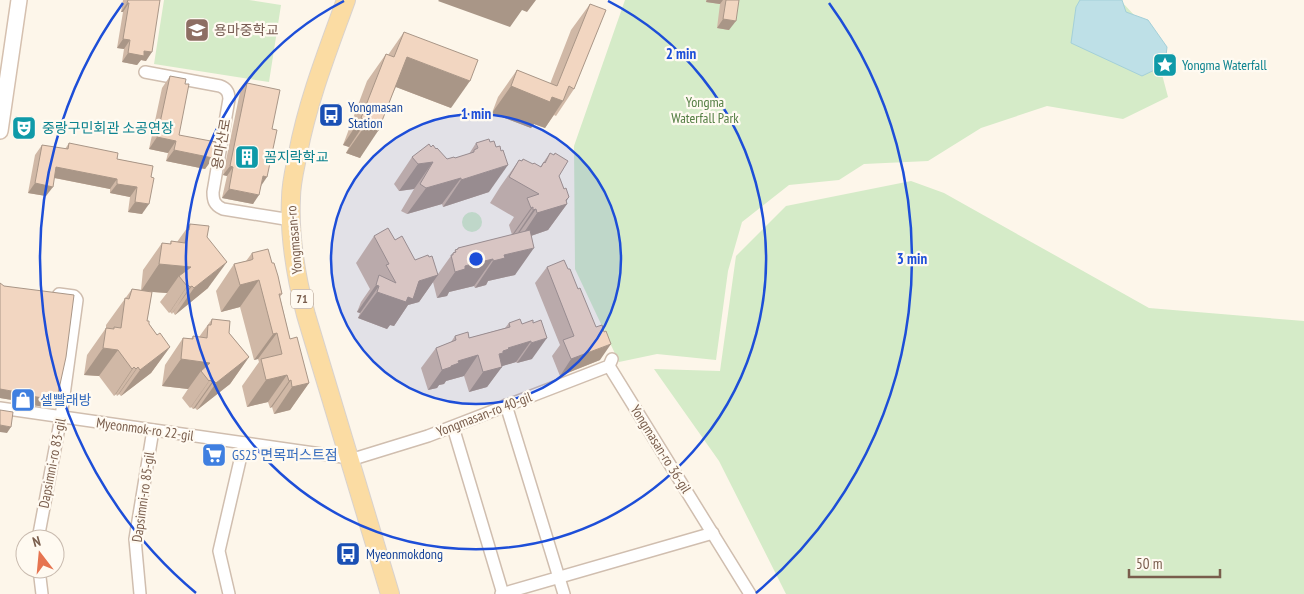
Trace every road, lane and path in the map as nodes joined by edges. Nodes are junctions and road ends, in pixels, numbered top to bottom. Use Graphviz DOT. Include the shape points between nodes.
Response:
graph roads {
  1 [pos="19,0"];
  2 [pos="346,0"];
  3 [pos="145,72"];
  4 [pos="4,85"];
  5 [pos="0,131"];
  6 [pos="291,220"];
  7 [pos="45,292"];
  8 [pos="611,363"];
  9 [pos="506,406"];
  10 [pos="0,408"];
  11 [pos="61,417"];
  12 [pos="453,427"];
  13 [pos="153,430"];
  14 [pos="244,444"];
  15 [pos="350,459"];
  16 [pos="40,529"];
  17 [pos="713,533"];
  18 [pos="559,578"];
  19 [pos="40,579"];
  20 [pos="42,594"];
  21 [pos="140,594"];
  22 [pos="229,594"];
  23 [pos="390,594"];
  24 [pos="502,594"];
  25 [pos="564,594"];
  26 [pos="750,594"];
  1 -- 4 [label="street"];
  2 -- 6 [label="main road, Yongmasan-ro / 71" via="308,109 295,166"];
  3 -- 6 [label="street, 용마산로" via="226,89 229,99 212,192 214,201 223,209"];
  4 -- 5 [label="street"];
  6 -- 15 [label="main road, Yongmasan-ro / 71" via="298,284"];
  7 -- 11 [label="street, Dapsimni-ro 83-gil" via="76,298"];
  8 -- 9 [label="street, Yongmasan-ro 40-gil"];
  8 -- 17 [label="street, Yongmasan-ro 36-gil"];
  9 -- 12 [label="street, Yongmasan-ro 40-gil"];
  9 -- 18 [label="street"];
  10 -- 11 [label="street, Myeonmok-ro 22-gil"];
  11 -- 13 [label="street, Myeonmok-ro 22-gil"];
  11 -- 16 [label="street, Dapsimni-ro 83-gil"];
  12 -- 15 [label="street, Yongmasan-ro 40-gil"];
  12 -- 24 [label="street"];
  13 -- 14 [label="street, Myeonmok-ro 22-gil"];
  13 -- 21 [label="street, Dapsimni-ro 85-gil" via="135,539"];
  14 -- 15 [label="street, Myeonmok-ro 22-gil"];
  14 -- 22 [label="street" via="219,551"];
  15 -- 23 [label="main road, Yongmasan-ro / 71"];
  17 -- 18 [label="street"];
  17 -- 26 [label="street, Yongmasan-ro 36-gil"];
  18 -- 24 [label="street"];
  18 -- 25 [label="street"];
  19 -- 20 [label="street"];
}
